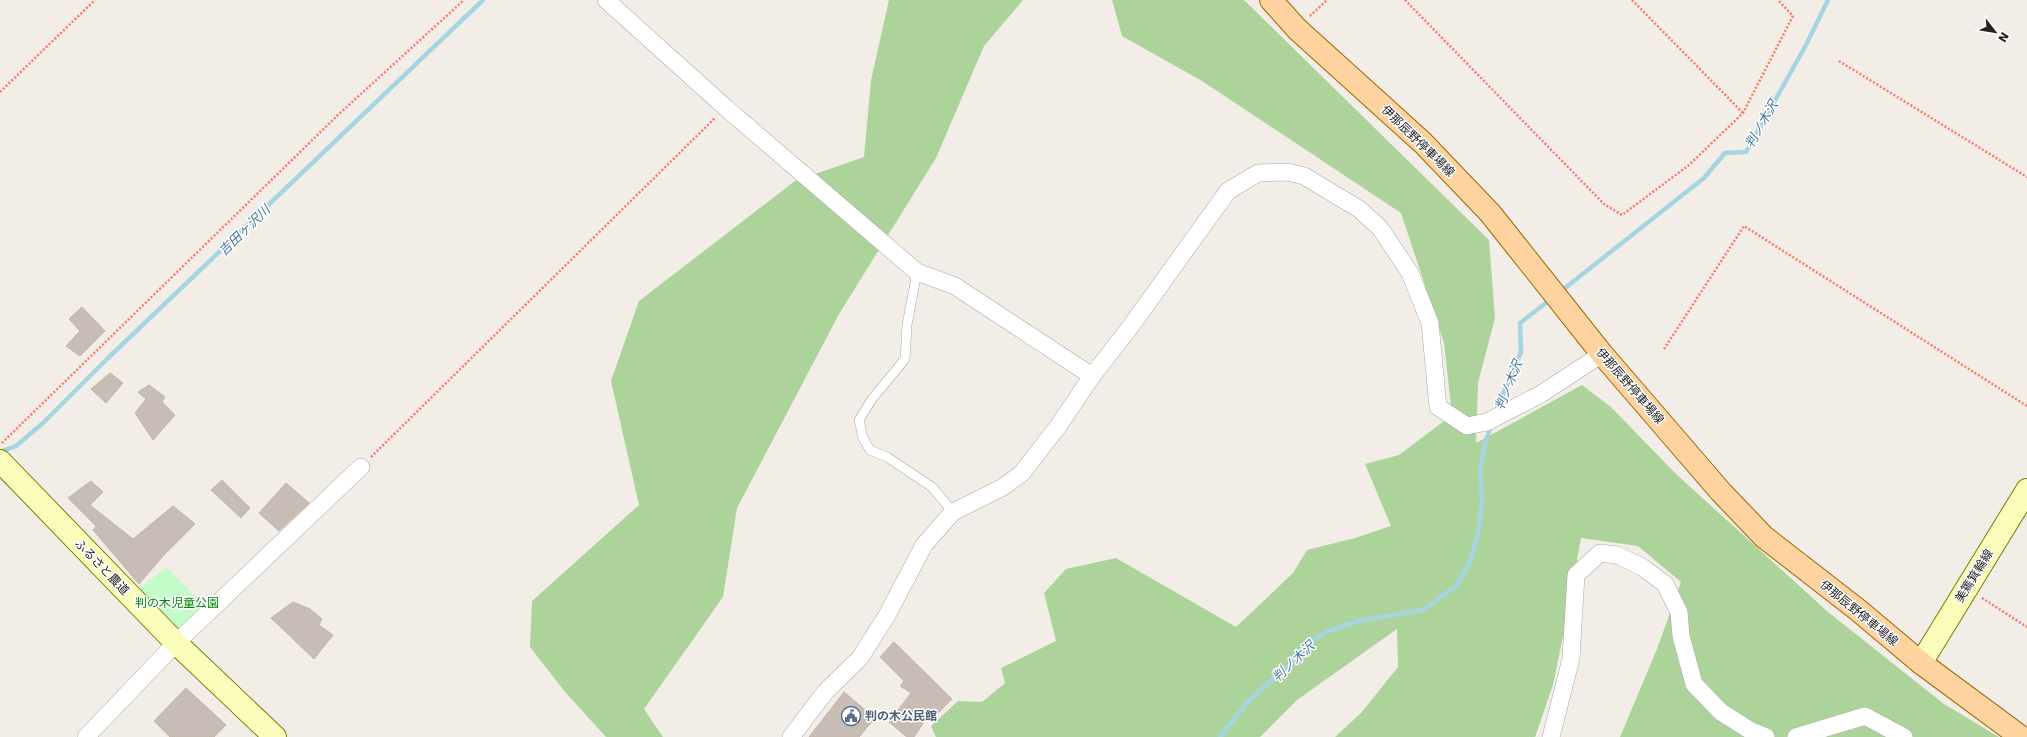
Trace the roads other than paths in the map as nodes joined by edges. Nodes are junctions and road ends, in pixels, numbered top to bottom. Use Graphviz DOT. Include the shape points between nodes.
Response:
graph roads {
  1 [pos="606,0"];
  2 [pos="1271,0"];
  3 [pos="917,272"];
  4 [pos="1602,354"];
  5 [pos="1092,376"];
  6 [pos="0,461"];
  7 [pos="361,467"];
  8 [pos="2027,490"];
  9 [pos="953,512"];
  10 [pos="176,644"];
  11 [pos="1921,663"];
  12 [pos="86,737"];
  13 [pos="275,737"];
  14 [pos="791,737"];
  15 [pos="1551,737"];
  16 [pos="1766,737"];
  17 [pos="1796,737"];
  18 [pos="1904,737"];
  19 [pos="2021,737"];
  1 -- 3 [label="street" via="726,108"];
  2 -- 4 [label="main road, 伊那辰野停車場線" via="1297,29 1423,143 1490,213"];
  3 -- 5 [label="street" via="955,286"];
  3 -- 9 [label="lane" via="907,325 905,358 858,420 863,438 870,450 887,457 932,487"];
  4 -- 5 [label="street" via="1541,394 1487,422 1467,426 1438,407 1430,323 1410,273 1380,228 1358,209 1304,176 1288,172 1258,173 1228,191"];
  4 -- 11 [label="main road, 伊那辰野停車場線" via="1721,492 1764,537"];
  5 -- 9 [label="street" via="1022,473 1003,487"];
  6 -- 10 [label="street, ふるさと農道"];
  7 -- 10 [label="street"];
  8 -- 11 [label="street, 美篶箕輪線"];
  9 -- 14 [label="street" via="924,545 886,617 860,658 826,691"];
  10 -- 12 [label="street"];
  10 -- 13 [label="street, ふるさと農道"];
  11 -- 19 [label="main road, 伊那辰野停車場線"];
  15 -- 16 [label="street" via="1571,659 1576,576 1600,553 1617,555 1642,567 1665,584 1679,612 1681,636 1694,684 1721,712"];
  17 -- 18 [label="street" via="1864,716"];
}
